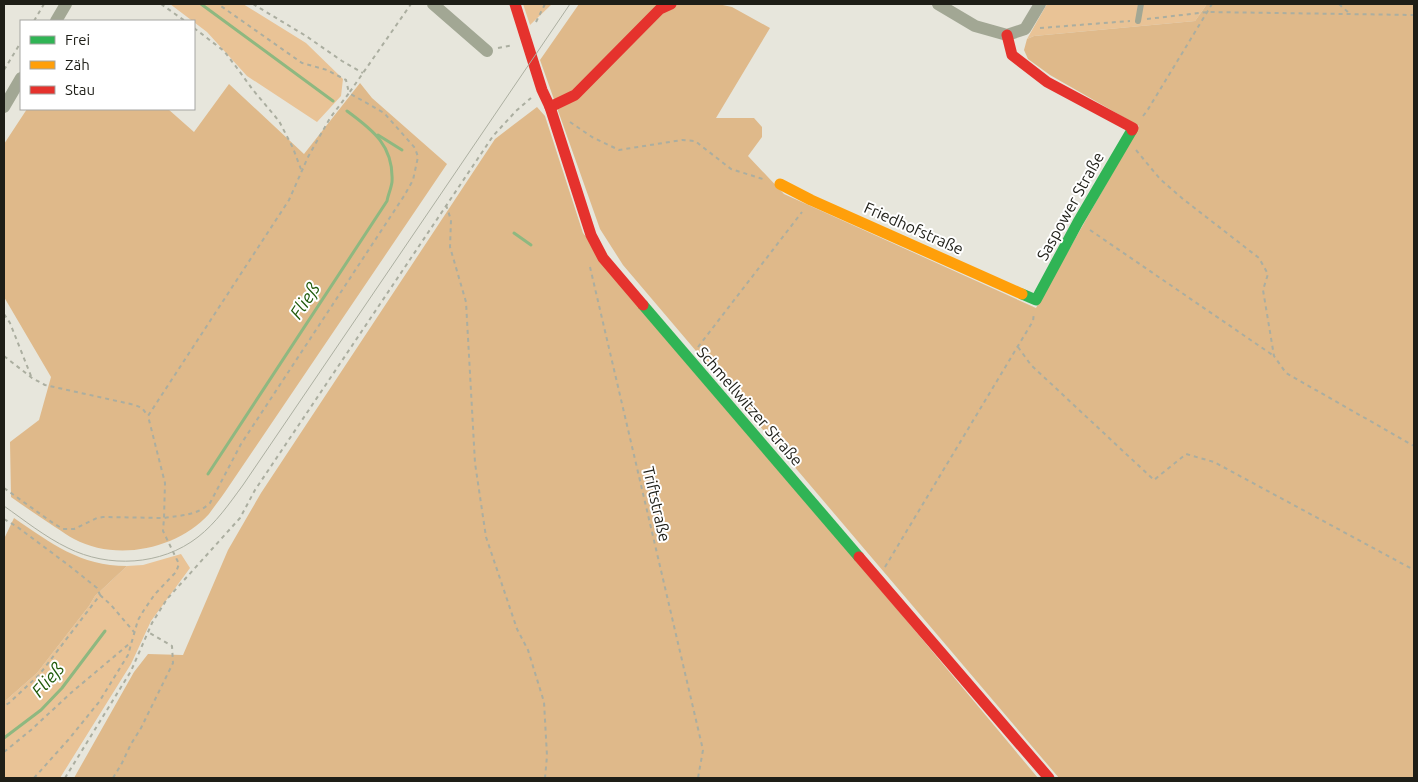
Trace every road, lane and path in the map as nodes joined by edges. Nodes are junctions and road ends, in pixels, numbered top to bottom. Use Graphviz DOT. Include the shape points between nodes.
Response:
graph roads {
  1 [pos="44,4"];
  2 [pos="66,4"];
  3 [pos="161,4"];
  4 [pos="218,4"];
  5 [pos="253,4"];
  6 [pos="411,4"];
  7 [pos="433,4"];
  8 [pos="515,4"];
  9 [pos="545,4"];
  10 [pos="671,4"];
  11 [pos="938,4"];
  12 [pos="1040,4"];
  13 [pos="1141,4"];
  14 [pos="1212,4"];
  15 [pos="1339,4"];
  16 [pos="1208,12"];
  17 [pos="1350,14"];
  18 [pos="1414,16"];
  19 [pos="35,20"];
  20 [pos="57,20"];
  21 [pos="183,20"];
  22 [pos="1138,21"];
  23 [pos="195,29"];
  24 [pos="1025,29"];
  25 [pos="1007,34"];
  26 [pos="526,36"];
  27 [pos="20,44"];
  28 [pos="487,51"];
  29 [pos="4,70"];
  30 [pos="363,73"];
  31 [pos="20,80"];
  32 [pos="542,90"];
  33 [pos="349,92"];
  34 [pos="4,107"];
  35 [pos="550,107"];
  36 [pos="1130,133"];
  37 [pos="302,172"];
  38 [pos="780,184"];
  39 [pos="811,200"];
  40 [pos="446,205"];
  41 [pos="1078,222"];
  42 [pos="590,260"];
  43 [pos="1036,300"];
  44 [pos="4,314"];
  45 [pos="1018,347"];
  46 [pos="1274,356"];
  47 [pos="4,358"];
  48 [pos="689,359"];
  49 [pos="32,378"];
  50 [pos="148,416"];
  51 [pos="1414,446"];
  52 [pos="4,488"];
  53 [pos="164,518"];
  54 [pos="4,519"];
  55 [pos="1414,570"];
  56 [pos="878,580"];
  57 [pos="100,595"];
  58 [pos="134,632"];
  59 [pos="148,632"];
  60 [pos="131,643"];
  61 [pos="4,706"];
  62 [pos="4,752"];
  63 [pos="34,778"];
  64 [pos="66,778"];
  65 [pos="113,778"];
  66 [pos="545,778"];
  67 [pos="698,778"];
  68 [pos="1049,778"];
  1 -- 19 [label="path"];
  2 -- 20 [label="street"];
  3 -- 21 [label="path"];
  4 -- 33 [label="path" via="302,63 346,80"];
  5 -- 30 [label="path"];
  6 -- 30 [label="path"];
  7 -- 28 [label="street"];
  8 -- 26 [label="street, Schmellwitzer Straße"];
  9 -- 26 [label="path"];
  10 -- 35 [label="street" via="660,9 575,95"];
  11 -- 25 [label="street" via="975,26"];
  12 -- 24 [label="street"];
  13 -- 22 [label="lane"];
  14 -- 16 [label="path"];
  15 -- 17 [label="path"];
  16 -- 17 [label="path"];
  16 -- 22 [label="path"];
  16 -- 36 [label="path"];
  17 -- 18 [label="path"];
  22 -- 24 [label="path"];
  23 -- 37 [label="path" via="224,50 279,121"];
  24 -- 25 [label="street"];
  25 -- 36 [label="street" via="1012,55 1048,82"];
  26 -- 28 [label="path"];
  26 -- 32 [label="street, Schmellwitzer Straße"];
  27 -- 29 [label="path"];
  30 -- 33 [label="path"];
  31 -- 34 [label="street"];
  32 -- 35 [label="street, Schmellwitzer Straße"];
  32 -- 40 [label="path" via="492,136"];
  33 -- 37 [label="path" via="330,118"];
  33 -- 53 [label="path" via="384,113 415,148 418,157 412,180 241,444 210,503 195,514"];
  35 -- 38 [label="path" via="592,137 618,150 682,140 695,141 731,169"];
  35 -- 48 [label="street, Schmellwitzer Straße" via="591,235 603,258"];
  36 -- 41 [label="street, Saspower Straße"];
  36 -- 46 [label="path" via="1160,179 1259,258 1268,274 1263,290"];
  37 -- 50 [label="path" via="289,200"];
  38 -- 39 [label="street, Friedhofstraße"];
  39 -- 43 [label="street, Friedhofstraße"];
  39 -- 48 [label="path"];
  40 -- 59 [label="path" via="255,490 240,518 167,599"];
  40 -- 66 [label="path" via="451,220 450,247 466,302 475,463 486,537 544,702 548,756"];
  41 -- 43 [label="street, Saspower Straße"];
  41 -- 46 [label="path"];
  42 -- 67 [label="path, Triftstraße" via="703,750"];
  43 -- 45 [label="path" via="1033,321"];
  44 -- 49 [label="path"];
  45 -- 55 [label="path" via="1031,365 1154,480 1186,454 1214,462"];
  45 -- 56 [label="path"];
  46 -- 51 [label="path" via="1286,373"];
  47 -- 49 [label="path"];
  48 -- 56 [label="street, Schmellwitzer Straße"];
  49 -- 50 [label="path" via="45,385 142,408"];
  50 -- 53 [label="path" via="166,483"];
  52 -- 53 [label="path" via="63,529 74,529 103,517"];
  53 -- 58 [label="path" via="163,531 179,564 149,603"];
  54 -- 57 [label="path" via="67,564"];
  56 -- 68 [label="street, Schmellwitzer Straße"];
  57 -- 58 [label="path"];
  57 -- 61 [label="path" via="39,675"];
  58 -- 60 [label="path"];
  59 -- 64 [label="path" via="131,671"];
  59 -- 65 [label="path" via="172,646 173,663"];
  60 -- 62 [label="path"];
  60 -- 63 [label="path" via="128,655 99,702"];
}
